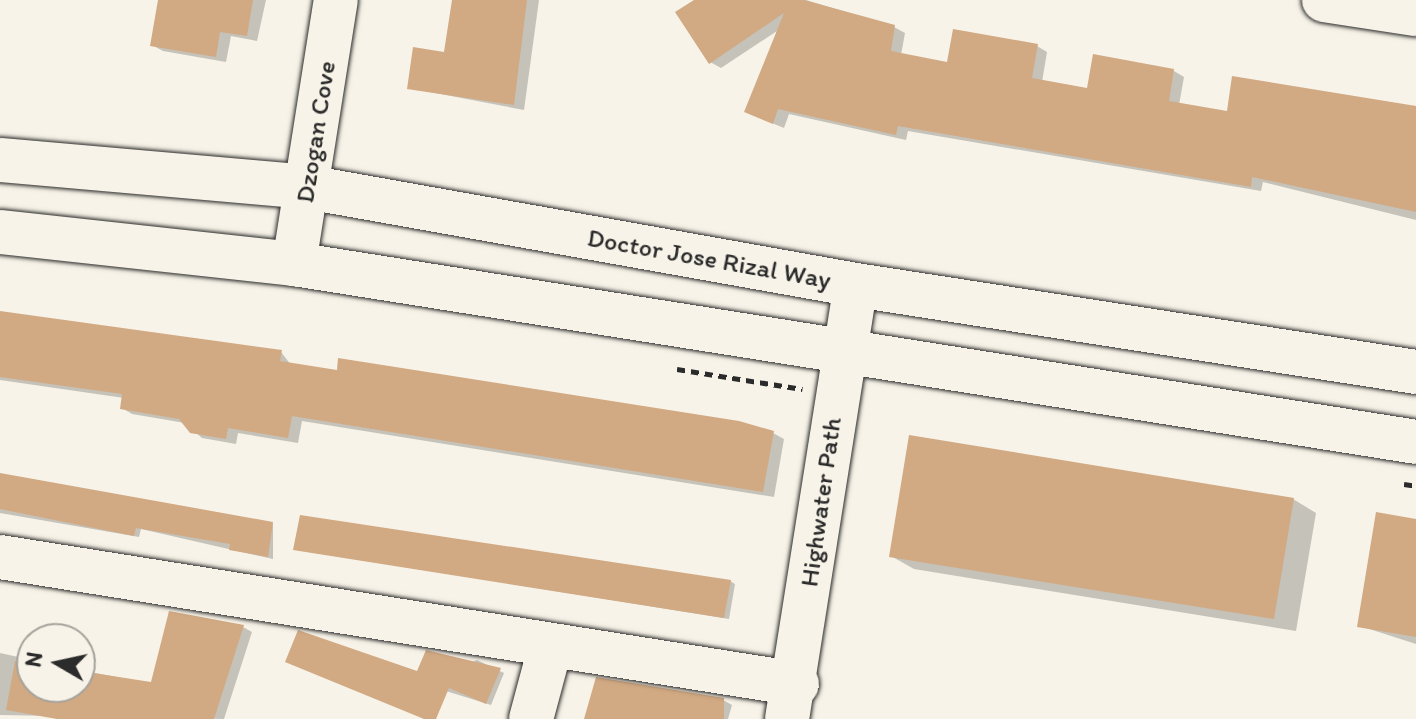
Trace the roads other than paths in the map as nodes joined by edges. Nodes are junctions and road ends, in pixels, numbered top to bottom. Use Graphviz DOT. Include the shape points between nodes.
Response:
graph roads {
  1 [pos="336,0"];
  2 [pos="1324,0"];
  3 [pos="1416,14"];
  4 [pos="0,160"];
  5 [pos="307,187"];
  6 [pos="0,232"];
  7 [pos="294,264"];
  8 [pos="856,285"];
  9 [pos="846,354"];
  10 [pos="1416,372"];
  11 [pos="1416,442"];
  12 [pos="0,557"];
  13 [pos="550,648"];
  14 [pos="792,702"];
  15 [pos="531,719"];
  1 -- 5 [label="street, Dzogan Cove"];
  2 -- 3 [label="street"];
  4 -- 5 [label="street, Doctor Jose Rizal Way"];
  5 -- 7 [label="street, Dzogan Cove"];
  5 -- 8 [label="street, Doctor Jose Rizal Way"];
  6 -- 7 [label="street"];
  7 -- 9 [label="street"];
  8 -- 9 [label="street, Highwater Path"];
  8 -- 10 [label="street, Doctor Jose Rizal Way"];
  9 -- 11 [label="street"];
  9 -- 14 [label="street, Highwater Path"];
  12 -- 13 [label="street"];
  13 -- 14 [label="street"];
  13 -- 15 [label="street"];
}
